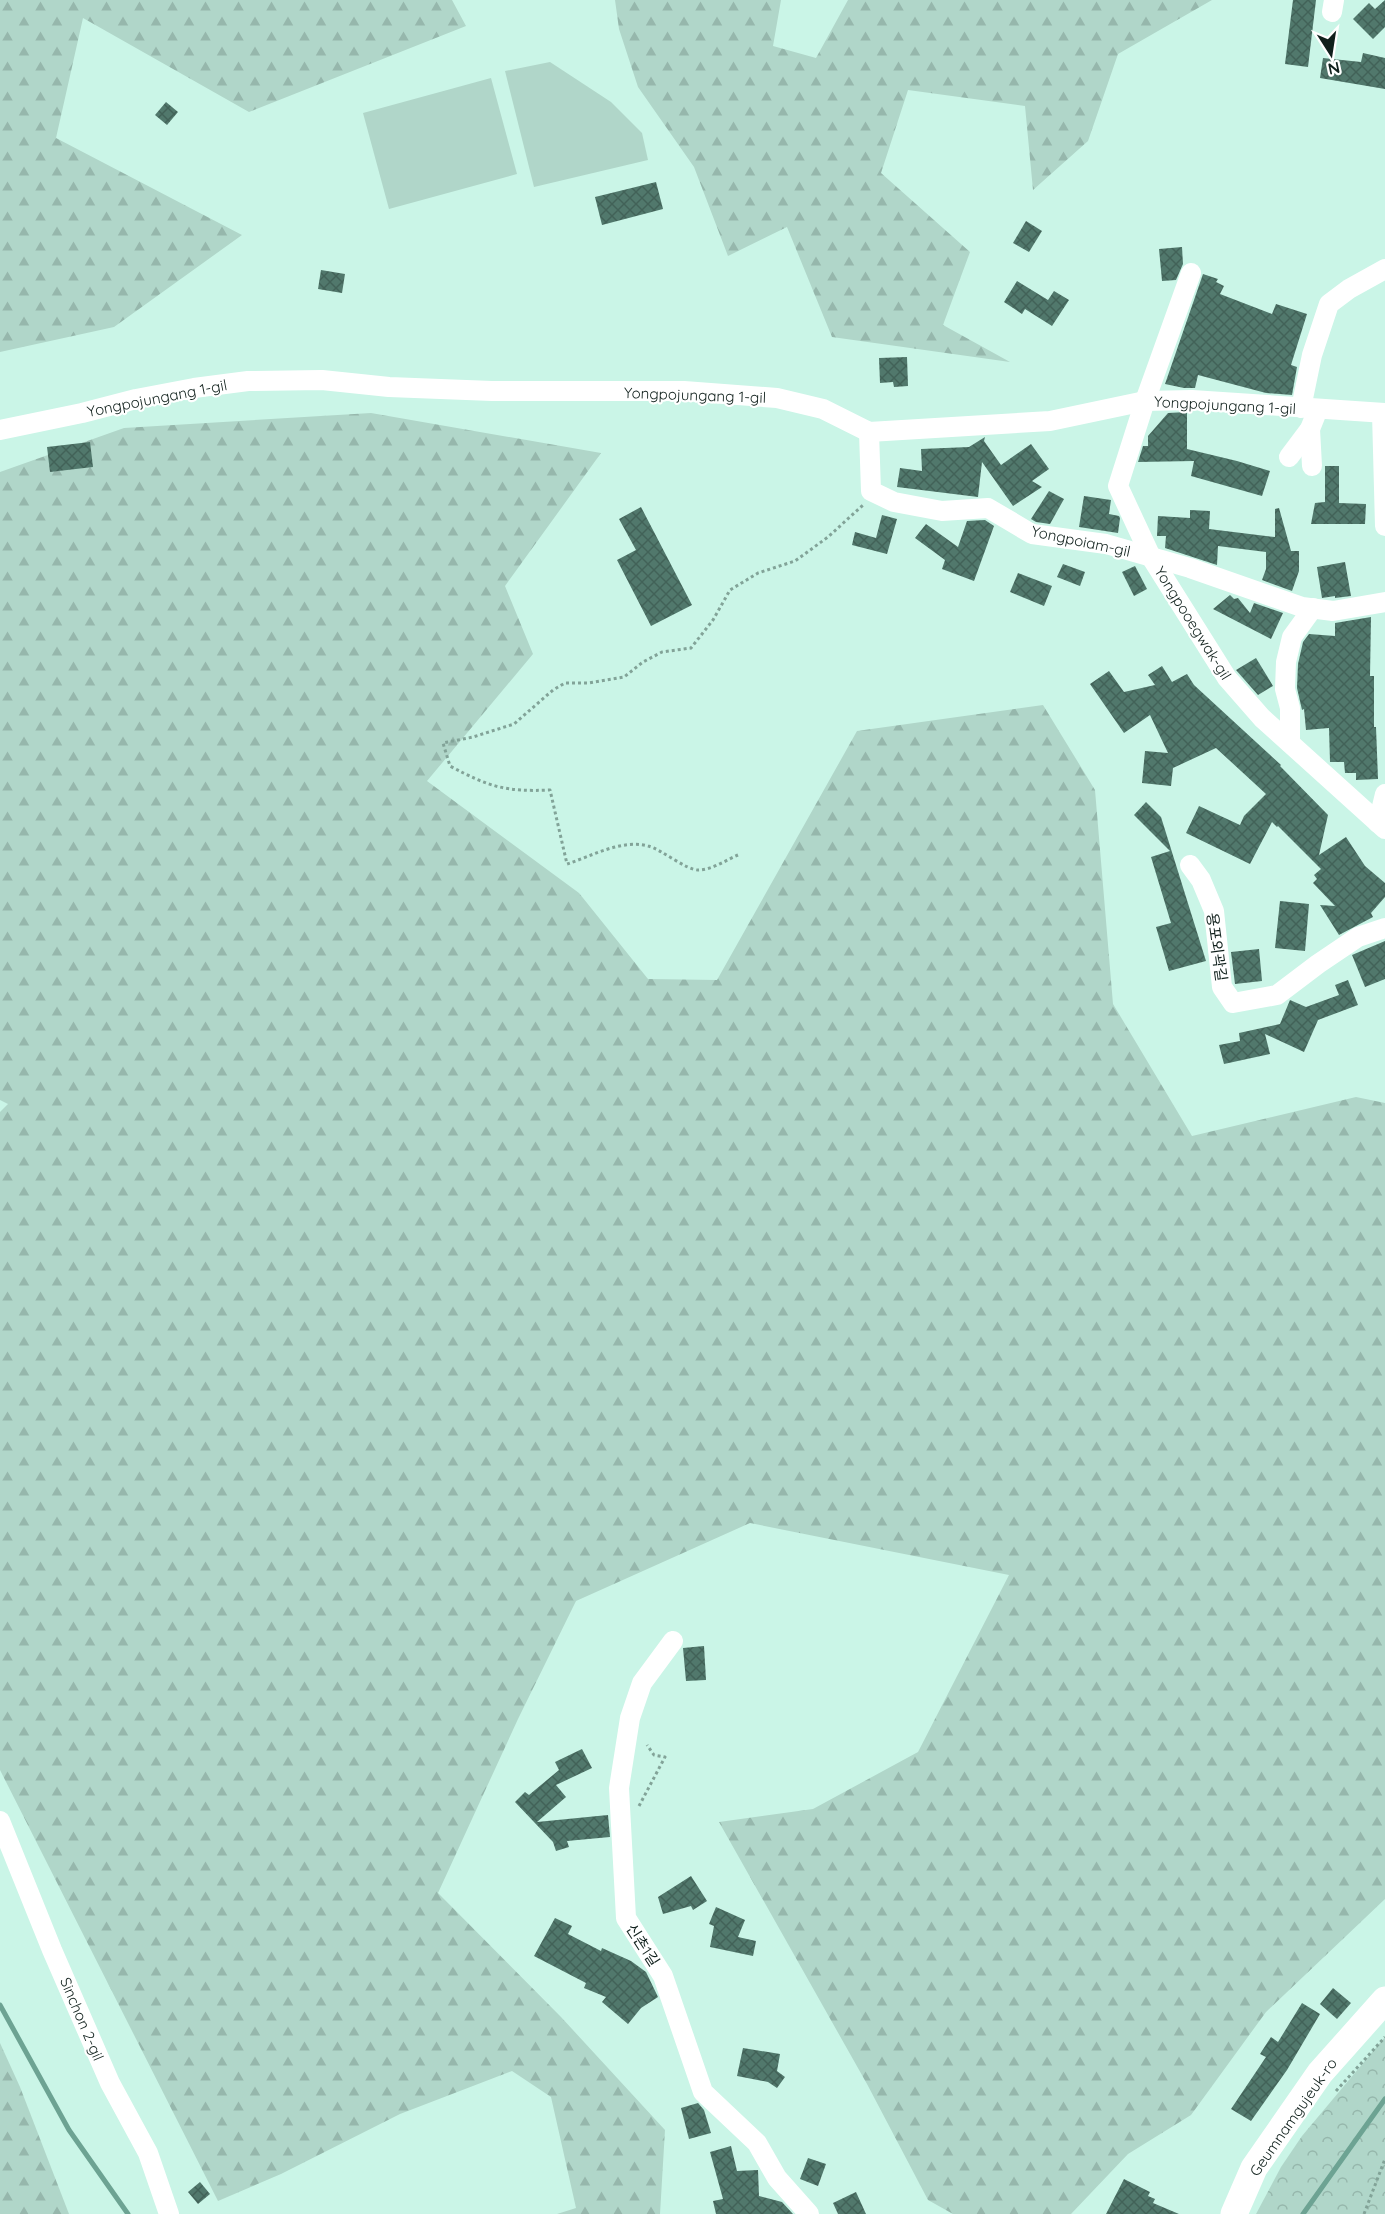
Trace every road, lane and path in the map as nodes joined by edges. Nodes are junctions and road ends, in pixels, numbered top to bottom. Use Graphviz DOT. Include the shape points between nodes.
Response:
graph roads {
  1 [pos="1385,269"];
  2 [pos="1191,273"];
  3 [pos="1145,401"];
  4 [pos="1310,409"];
  5 [pos="1383,413"];
  6 [pos="1310,429"];
  7 [pos="0,430"];
  8 [pos="869,432"];
  9 [pos="1289,457"];
  10 [pos="1312,466"];
  11 [pos="871,491"];
  12 [pos="1385,526"];
  13 [pos="1151,557"];
  14 [pos="1385,602"];
  15 [pos="1313,608"];
  16 [pos="1290,743"];
  17 [pos="1385,794"];
  18 [pos="1381,826"];
  19 [pos="738,855"];
  20 [pos="1190,865"];
  21 [pos="1385,928"];
  22 [pos="673,1641"];
  23 [pos="647,1745"];
  24 [pos="0,1821"];
  25 [pos="621,1829"];
  26 [pos="1385,2000"];
  27 [pos="1385,2037"];
  28 [pos="1331,2097"];
  29 [pos="1385,2159"];
  30 [pos="169,2214"];
  31 [pos="809,2214"];
  32 [pos="1234,2214"];
  33 [pos="1364,2214"];
  1 -- 4 [label="street" via="1329,304 1312,355"];
  2 -- 3 [label="street"];
  3 -- 4 [label="street, Yongpojungang 1-gil" via="1192,400"];
  3 -- 8 [label="street, Yongpojungang 1-gil" via="1050,421"];
  3 -- 13 [label="street, Yongpooegwak-gil" via="1118,486"];
  4 -- 5 [label="street, Yongpojungang 1-gil"];
  4 -- 6 [label="street"];
  5 -- 12 [label="street"];
  6 -- 9 [label="street"];
  6 -- 10 [label="street"];
  7 -- 8 [label="street, Yongpojungang 1-gil" via="194,388 248,381 322,380 389,387 684,392 777,398 824,409"];
  8 -- 11 [label="street"];
  11 -- 13 [label="street, Yongpoiam-gil" via="894,502 942,511 988,508 1032,534 1106,544"];
  11 -- 19 [label="path" via="860,509 795,561 758,573 730,590 691,648 662,652 624,677 565,683 514,724 443,743 450,766 481,783 519,791 550,790 567,864 617,845 647,846 697,870"];
  13 -- 15 [label="street, Yongpoiam-gil"];
  13 -- 16 [label="street, Yongpooegwak-gil" via="1227,678"];
  14 -- 15 [label="street, Yongpoiam-gil" via="1333,611"];
  15 -- 16 [label="street" via="1292,637 1286,662"];
  16 -- 18 [label="street, Yongpooegwak-gil"];
  17 -- 18 [label="street"];
  20 -- 21 [label="street, 용포외곽길" via="1214,911 1222,987 1233,1003 1277,995 1358,937"];
  22 -- 25 [label="street, 신촌1길" via="642,1683 630,1718 619,1788"];
  23 -- 25 [label="path" via="654,1755 665,1757 636,1814"];
  24 -- 30 [label="street, Sinchon 2-gil" via="110,2083 148,2153"];
  25 -- 31 [label="street, 신촌1길" via="626,1918 663,1976 703,2092 757,2143 777,2178"];
  26 -- 32 [label="main road, Geumnamgujeuk-ro" via="1320,2073 1254,2168"];
  27 -- 28 [label="path"];
  29 -- 33 [label="path"];
}
